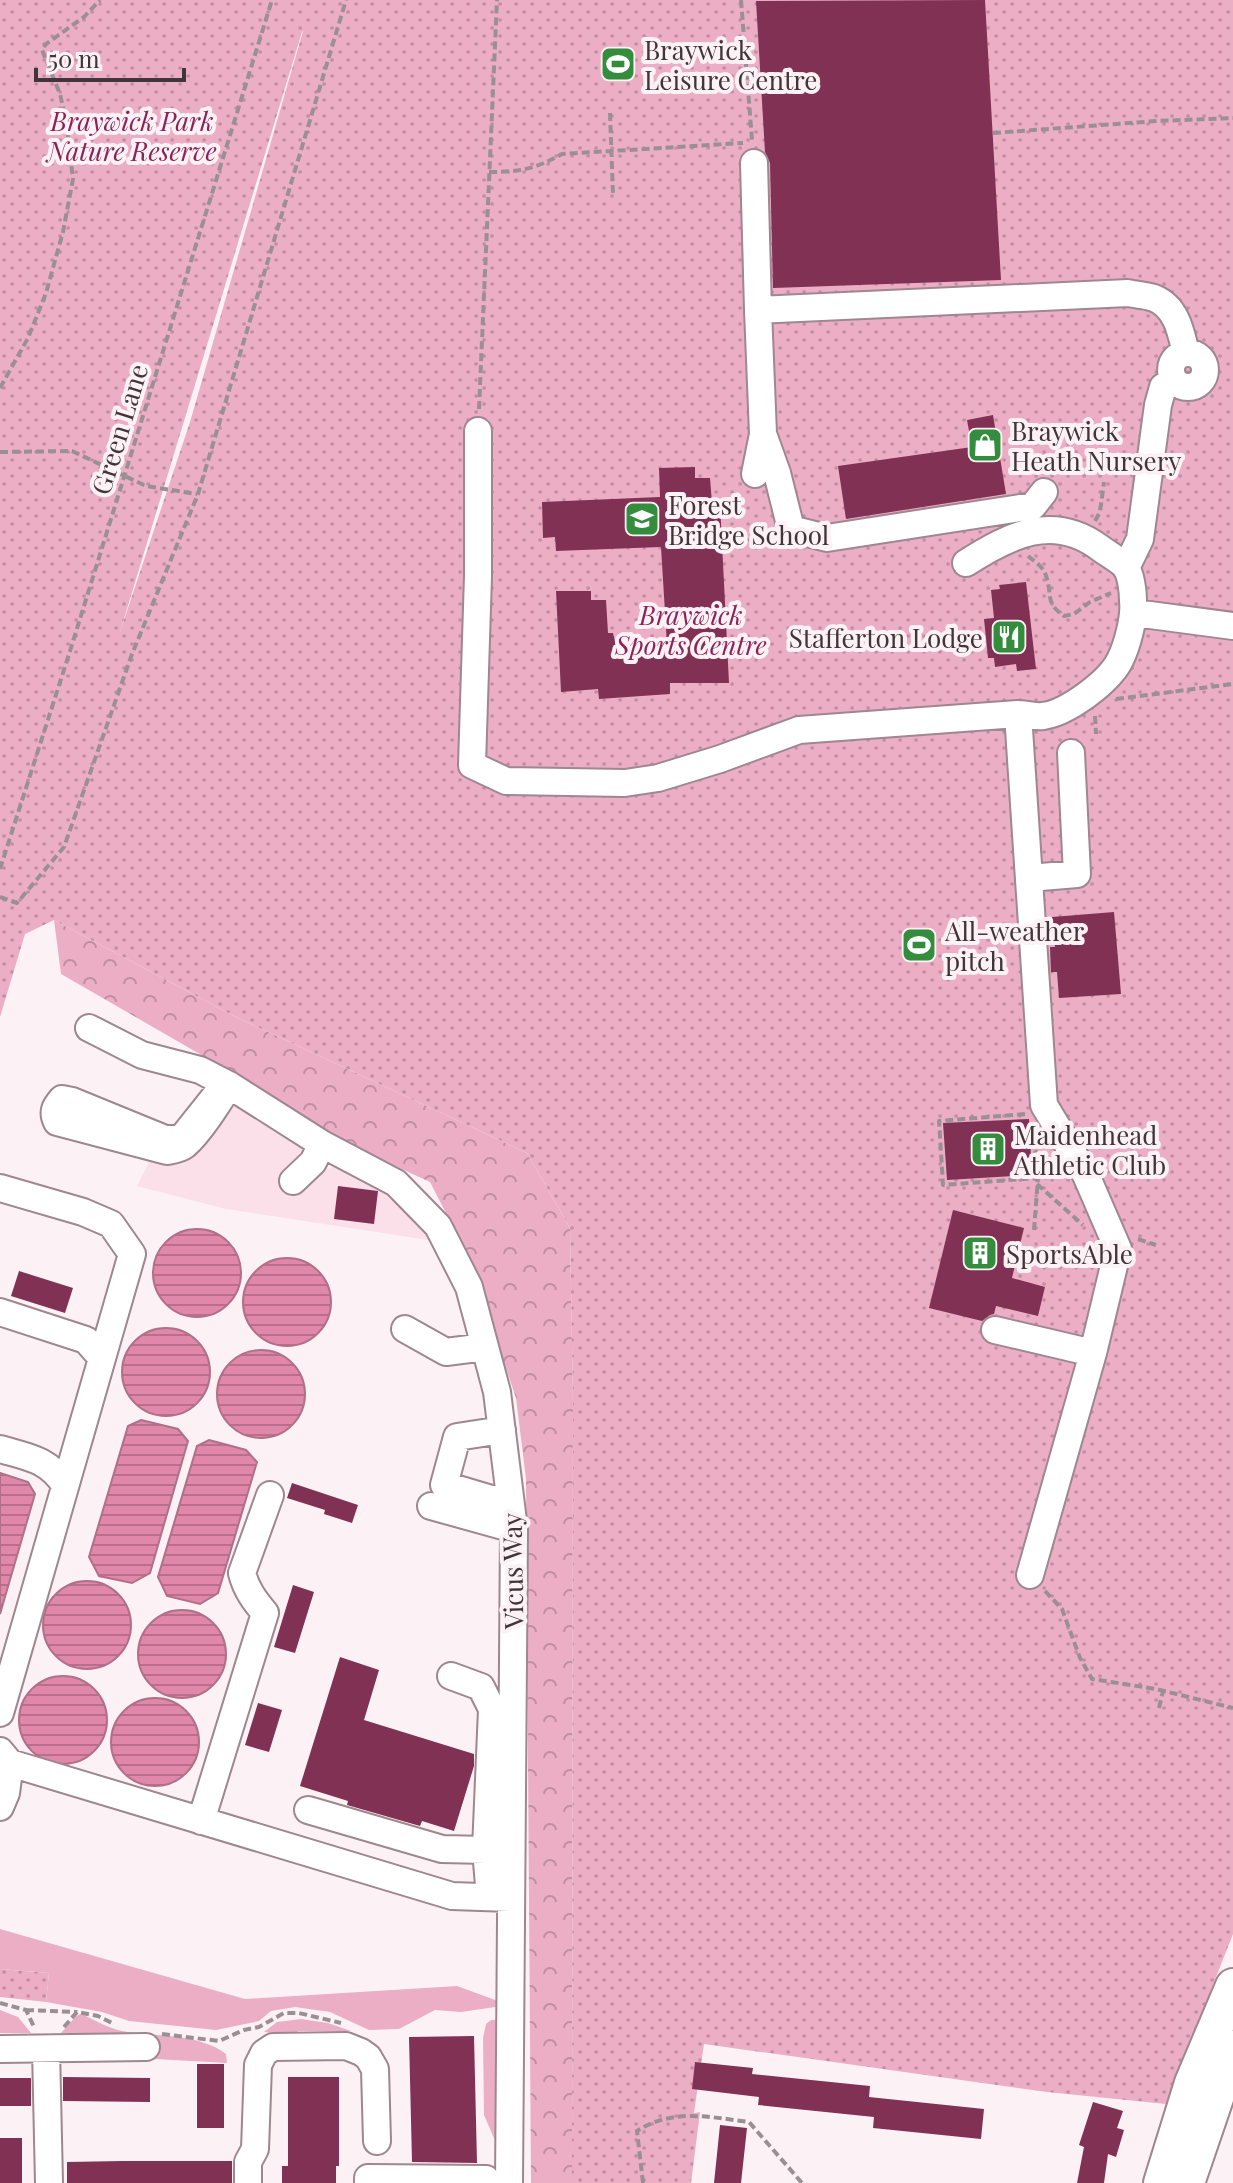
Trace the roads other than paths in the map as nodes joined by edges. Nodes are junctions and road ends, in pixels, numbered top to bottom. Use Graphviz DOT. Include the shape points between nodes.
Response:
graph roads {
  1 [pos="754,163"];
  2 [pos="758,310"];
  3 [pos="478,431"];
  4 [pos="763,434"];
  5 [pos="755,474"];
  6 [pos="1044,492"];
  7 [pos="966,563"];
  8 [pos="1131,590"];
  9 [pos="1233,626"];
  10 [pos="1018,714"];
  11 [pos="1071,753"];
  12 [pos="1029,878"];
  13 [pos="89,1028"];
  14 [pos="229,1085"];
  15 [pos="322,1144"];
  16 [pos="293,1181"];
  17 [pos="0,1188"];
  18 [pos="0,1312"];
  19 [pos="405,1329"];
  20 [pos="995,1330"];
  21 [pos="485,1347"];
  22 [pos="1093,1353"];
  23 [pos="102,1358"];
  24 [pos="502,1430"];
  25 [pos="0,1449"];
  26 [pos="65,1485"];
  27 [pos="270,1495"];
  28 [pos="510,1498"];
  29 [pos="431,1506"];
  30 [pos="514,1529"];
  31 [pos="1030,1575"];
  32 [pos="451,1676"];
  33 [pos="0,1713"];
  34 [pos="5,1757"];
  35 [pos="0,1807"];
  36 [pos="308,1810"];
  37 [pos="201,1821"];
  38 [pos="486,1850"];
  39 [pos="500,1898"];
  40 [pos="1233,1986"];
  41 [pos="151,2040"];
  42 [pos="1233,2048"];
  43 [pos="0,2049"];
  44 [pos="46,2049"];
  45 [pos="377,2141"];
  46 [pos="368,2181"];
  47 [pos="497,2181"];
  48 [pos="49,2183"];
  49 [pos="248,2183"];
  50 [pos="1161,2183"];
  51 [pos="1187,2183"];
  1 -- 2 [label="street"];
  2 -- 4 [label="street"];
  2 -- 8 [label="street" via="1128,293 1155,298 1168,307 1186,353 1171,365 1174,380 1163,387 1158,405"];
  3 -- 10 [label="street" via="472,765 506,781 625,783 658,778 799,730"];
  4 -- 5 [label="street"];
  4 -- 6 [label="street" via="791,529 827,538 1033,506"];
  7 -- 8 [label="street" via="1028,532 1063,530 1086,538"];
  8 -- 9 [label="street"];
  8 -- 10 [label="street" via="1120,661 1101,683 1071,705 1044,716"];
  10 -- 12 [label="street"];
  11 -- 12 [label="street" via="1077,874"];
  12 -- 22 [label="street" via="1038,1109 1086,1175 1118,1249"];
  13 -- 14 [label="street, Vicus Way" via="142,1055 200,1070"];
  14 -- 14 [label="street" via="186,1144 167,1151 57,1122 54,1115 62,1099 165,1139 181,1139"];
  14 -- 15 [label="street, Vicus Way"];
  15 -- 16 [label="street" via="313,1162"];
  15 -- 21 [label="street, Vicus Way" via="396,1183 438,1226 469,1287"];
  17 -- 23 [label="street" via="111,1224 132,1254"];
  18 -- 23 [label="street" via="86,1340"];
  19 -- 21 [label="street" via="446,1352"];
  20 -- 22 [label="street"];
  21 -- 24 [label="street, Vicus Way"];
  22 -- 31 [label="street"];
  23 -- 26 [label="street"];
  24 -- 28 [label="street, Vicus Way"];
  24 -- 28 [label="street" via="457,1437 444,1485 491,1499"];
  25 -- 26 [label="street" via="42,1461"];
  26 -- 33 [label="street"];
  27 -- 37 [label="street" via="242,1573 265,1613"];
  28 -- 30 [label="street, Vicus Way"];
  29 -- 30 [label="street"];
  30 -- 39 [label="street, Vicus Way"];
  32 -- 38 [label="street" via="481,1687 492,1709"];
  34 -- 35 [label="street" via="6,1793"];
  34 -- 37 [label="street"];
  36 -- 38 [label="street" via="442,1849"];
  37 -- 39 [label="street" via="452,1896"];
  38 -- 39 [label="street"];
  39 -- 47 [label="street, Vicus Way" via="512,1961"];
  40 -- 50 [label="main road" via="1192,2083"];
  41 -- 44 [label="street"];
  42 -- 51 [label="main road"];
  43 -- 44 [label="street"];
  44 -- 48 [label="street"];
  45 -- 49 [label="street" via="375,2069 361,2052 346,2046 278,2046 261,2056"];
  46 -- 47 [label="street"];
}
